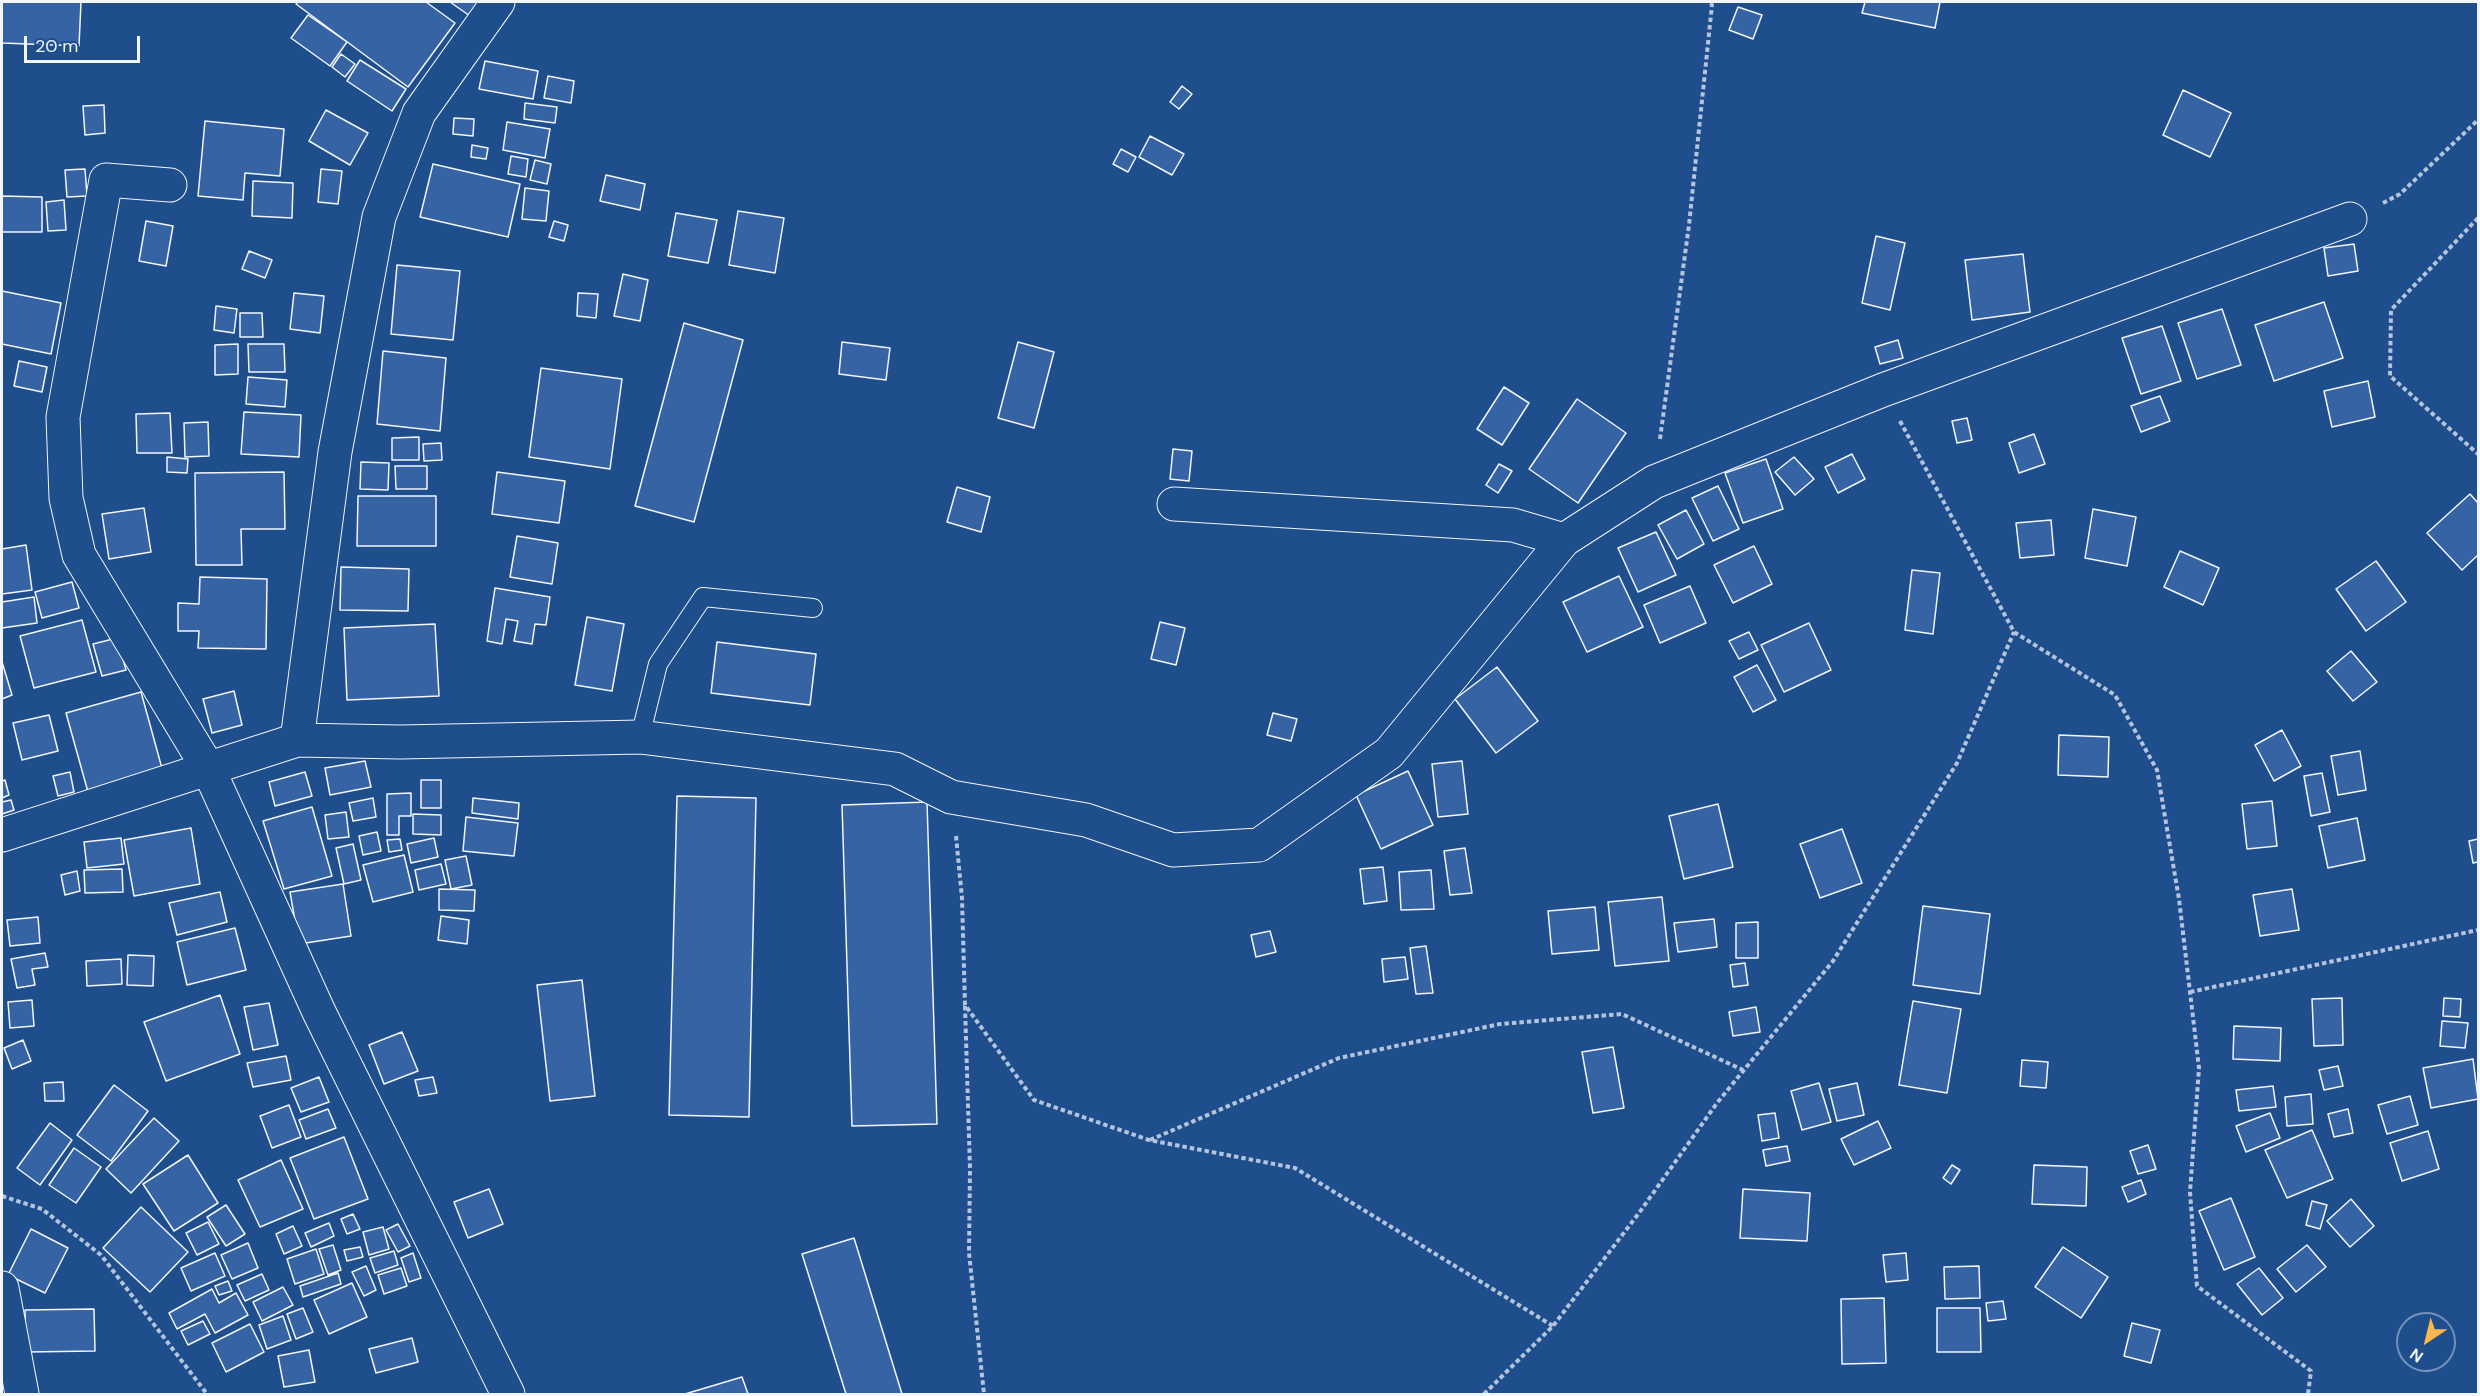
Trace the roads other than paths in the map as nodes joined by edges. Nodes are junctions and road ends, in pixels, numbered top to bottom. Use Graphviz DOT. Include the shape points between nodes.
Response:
graph roads {
  1 [pos="498,2"];
  2 [pos="170,184"];
  3 [pos="2350,219"];
  4 [pos="1174,504"];
  5 [pos="1564,540"];
  6 [pos="813,608"];
  7 [pos="640,737"];
  8 [pos="297,740"];
  9 [pos="208,768"];
  10 [pos="2,835"];
  11 [pos="2,1288"];
  12 [pos="22,1395"];
  13 [pos="508,1395"];
  1 -- 8 [label="street" via="419,113 380,217 335,452"];
  2 -- 9 [label="street" via="106,180 63,417 66,498 79,555"];
  3 -- 5 [label="street" via="1883,390 1654,482"];
  4 -- 5 [label="street" via="1513,525"];
  5 -- 7 [label="street" via="1389,753 1259,845 1173,850 1086,820 951,797 895,769"];
  6 -- 7 [label="lane" via="704,597 658,664"];
  7 -- 8 [label="street"];
  8 -- 9 [label="street"];
  9 -- 10 [label="street"];
  9 -- 13 [label="street" via="319,1012"];
  11 -- 12 [label="street"];
}
